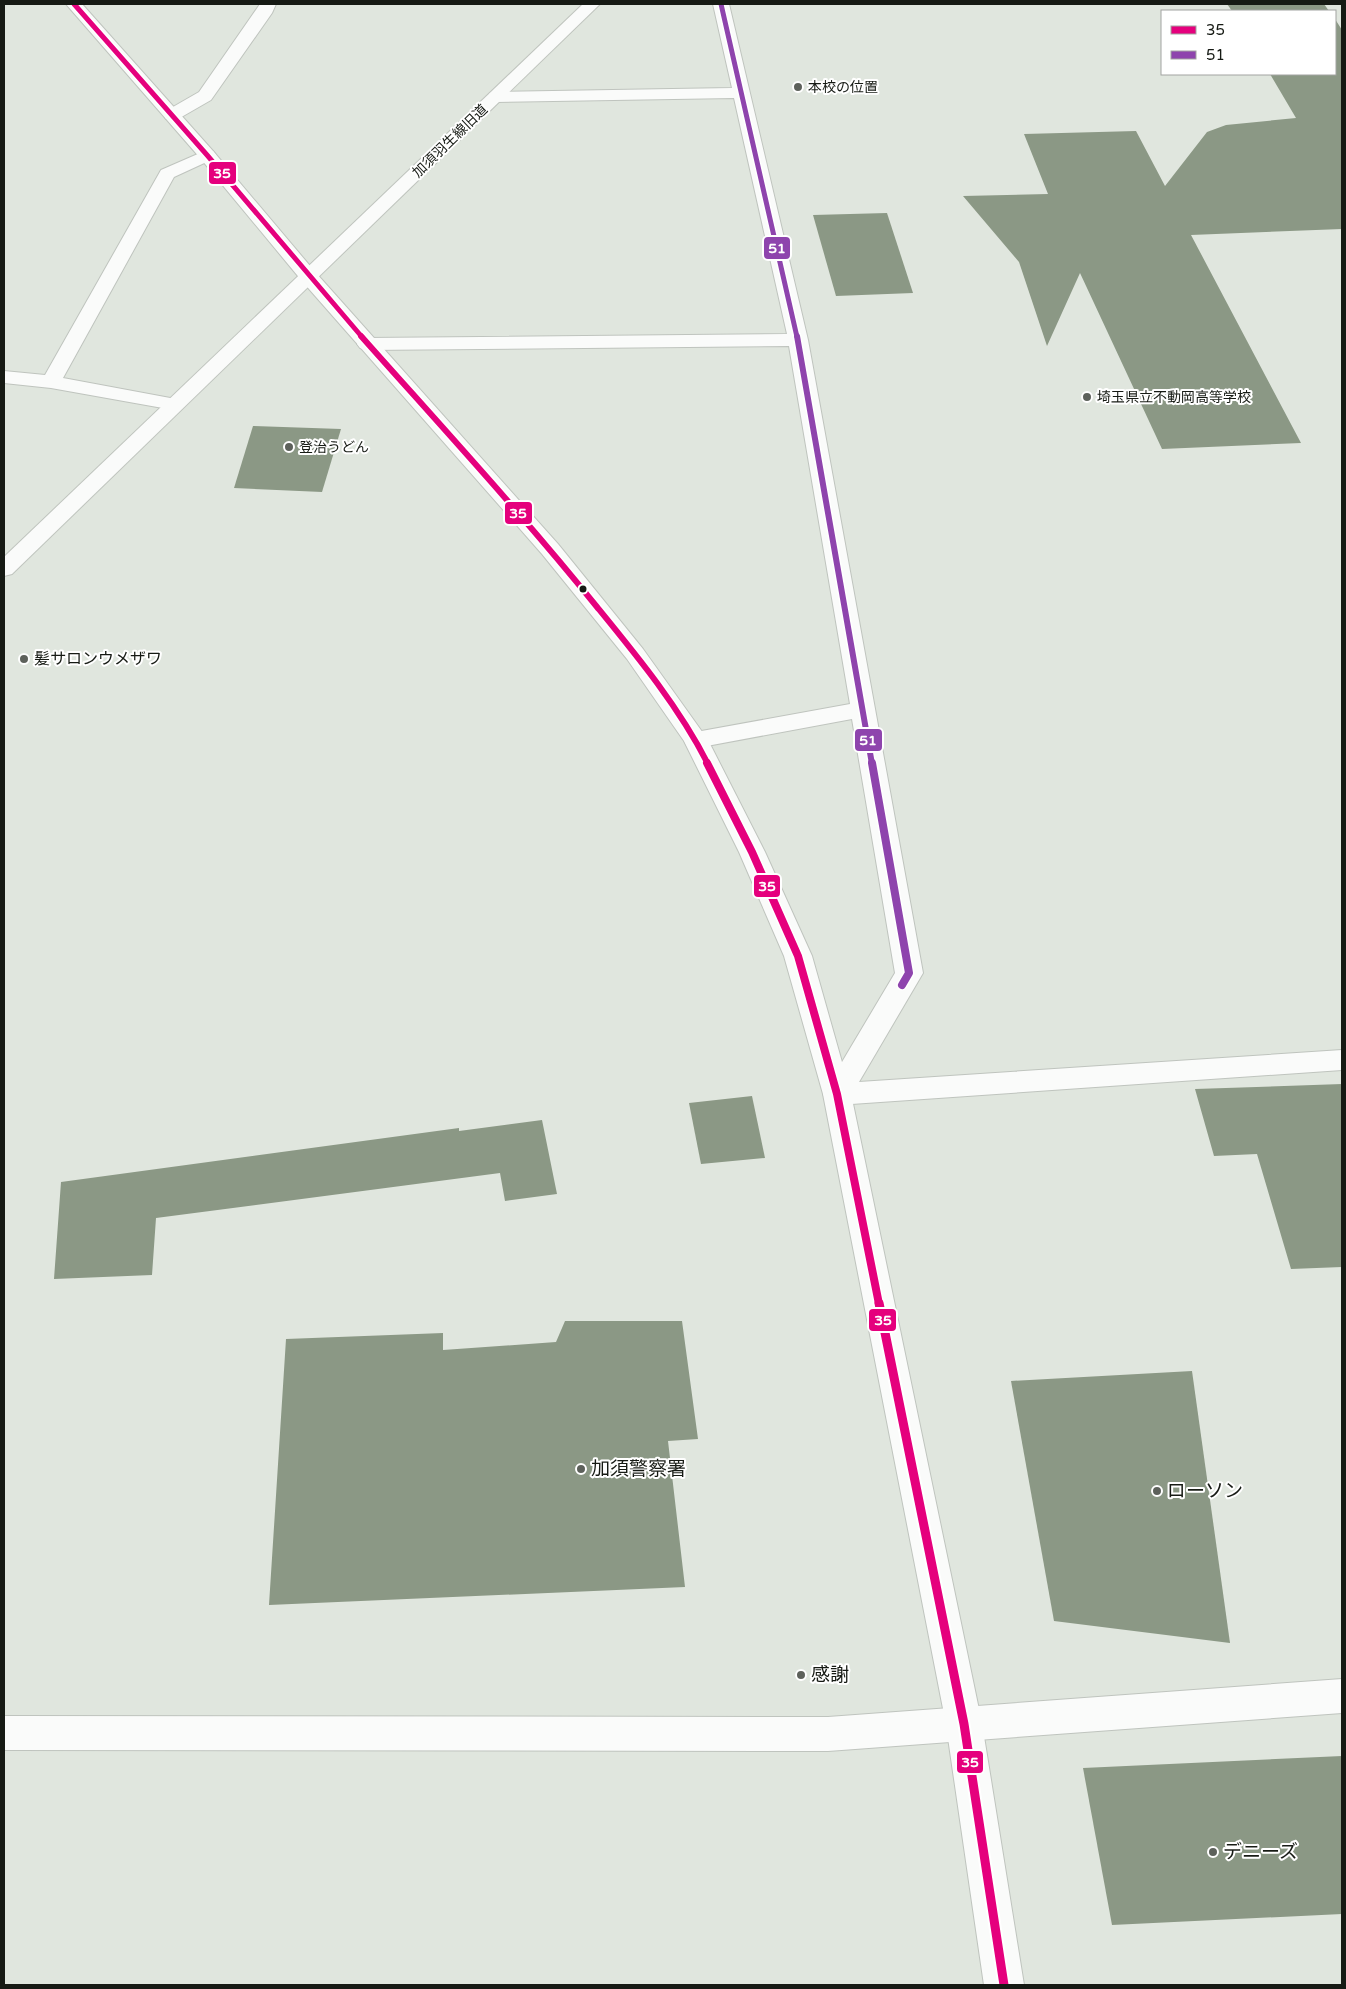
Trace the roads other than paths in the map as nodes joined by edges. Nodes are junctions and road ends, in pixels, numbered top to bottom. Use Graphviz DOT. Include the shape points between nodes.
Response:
graph roads {
  1 [pos="74,4"];
  2 [pos="268,4"];
  3 [pos="592,4"];
  4 [pos="721,4"];
  5 [pos="742,93"];
  6 [pos="496,97"];
  7 [pos="172,115"];
  8 [pos="207,155"];
  9 [pos="309,277"];
  10 [pos="798,340"];
  11 [pos="367,344"];
  12 [pos="4,377"];
  13 [pos="51,382"];
  14 [pos="174,404"];
  15 [pos="4,569"];
  16 [pos="863,709"];
  17 [pos="696,740"];
  18 [pos="1342,1060"];
  19 [pos="837,1094"];
  20 [pos="1342,1696"];
  21 [pos="964,1724"];
  22 [pos="4,1733"];
  23 [pos="1004,1985"];
  1 -- 7 [label="street"];
  2 -- 7 [label="street" via="205,96"];
  3 -- 6 [label="street, 加須羽生線旧道"];
  4 -- 5 [label="street"];
  5 -- 6 [label="street"];
  5 -- 10 [label="street"];
  6 -- 9 [label="street, 加須羽生線旧道"];
  7 -- 8 [label="street"];
  8 -- 9 [label="street"];
  8 -- 13 [label="street" via="167,174"];
  9 -- 11 [label="street"];
  9 -- 14 [label="street, 加須羽生線旧道"];
  10 -- 11 [label="street"];
  10 -- 16 [label="street"];
  11 -- 17 [label="street" via="556,557 635,654"];
  12 -- 13 [label="street"];
  13 -- 14 [label="street"];
  14 -- 15 [label="street, 加須羽生線旧道"];
  16 -- 17 [label="street"];
  16 -- 19 [label="street" via="909,973"];
  17 -- 19 [label="street" via="752,852 798,956"];
  18 -- 19 [label="street"];
  19 -- 21 [label="street"];
  20 -- 21 [label="street"];
  21 -- 22 [label="street" via="828,1734"];
  21 -- 23 [label="street"];
}
